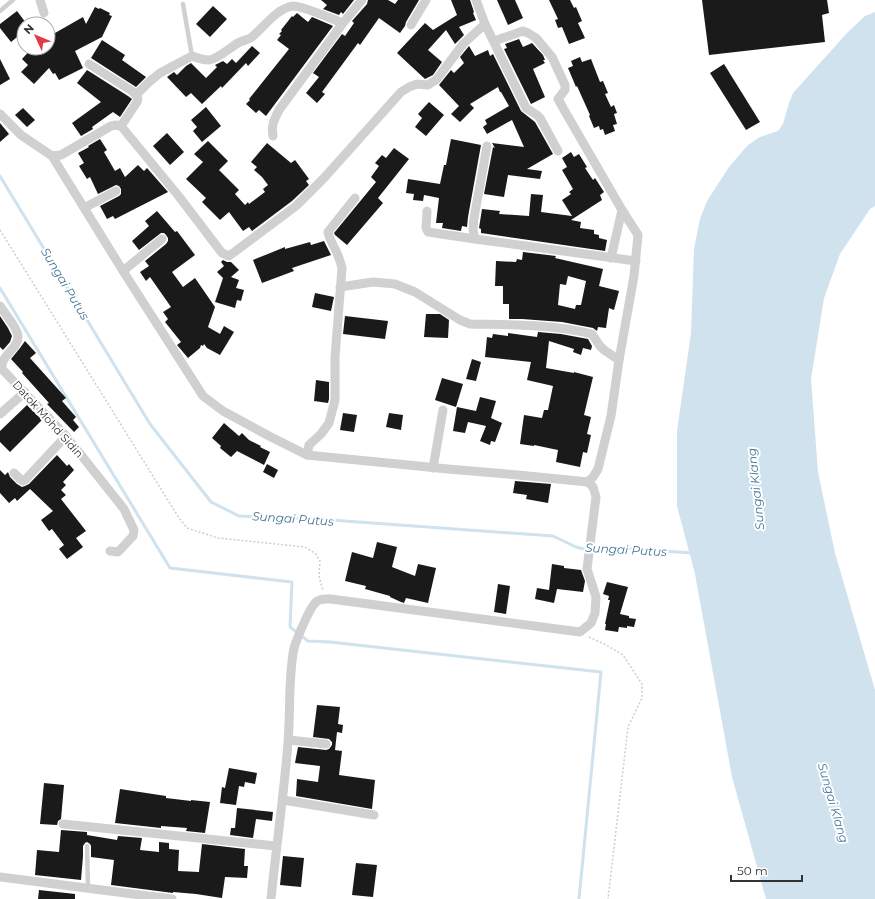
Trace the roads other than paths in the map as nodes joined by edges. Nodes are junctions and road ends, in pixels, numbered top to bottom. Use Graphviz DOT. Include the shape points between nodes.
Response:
graph roads {
  1 [pos="14,0"];
  2 [pos="40,0"];
  3 [pos="362,0"];
  4 [pos="426,0"];
  5 [pos="476,0"];
  6 [pos="183,4"];
  7 [pos="0,11"];
  8 [pos="44,13"];
  9 [pos="343,23"];
  10 [pos="485,24"];
  11 [pos="411,25"];
  12 [pos="494,41"];
  13 [pos="192,56"];
  14 [pos="89,64"];
  15 [pos="136,95"];
  16 [pos="0,114"];
  17 [pos="121,126"];
  18 [pos="273,136"];
  19 [pos="487,146"];
  20 [pos="558,151"];
  21 [pos="52,156"];
  22 [pos="116,191"];
  23 [pos="355,198"];
  24 [pos="84,208"];
  25 [pos="427,210"];
  26 [pos="622,210"];
  27 [pos="162,239"];
  28 [pos="475,239"];
  29 [pos="611,258"];
  30 [pos="636,261"];
  31 [pos="123,271"];
  32 [pos="340,287"];
  33 [pos="0,306"];
  34 [pos="620,360"];
  35 [pos="25,392"];
  36 [pos="443,410"];
  37 [pos="0,414"];
  38 [pos="66,436"];
  39 [pos="307,455"];
  40 [pos="433,468"];
  41 [pos="14,473"];
  42 [pos="588,482"];
  43 [pos="110,551"];
  44 [pos="289,740"];
  45 [pos="326,744"];
  46 [pos="283,800"];
  47 [pos="374,815"];
  48 [pos="63,824"];
  49 [pos="88,846"];
  50 [pos="276,846"];
  51 [pos="0,877"];
  52 [pos="88,889"];
  53 [pos="172,899"];
  54 [pos="270,899"];
  1 -- 7 [label="lane"];
  2 -- 8 [label="street"];
  3 -- 9 [label="street"];
  4 -- 11 [label="street"];
  5 -- 10 [label="street"];
  6 -- 13 [label="lane"];
  9 -- 13 [label="street" via="295,6 276,14 250,38 210,60"];
  9 -- 18 [label="street" via="279,110 273,123"];
  10 -- 12 [label="street"];
  10 -- 17 [label="street" via="463,44 437,79 428,85 417,84 401,92 296,206 229,256 222,253"];
  12 -- 20 [label="street" via="526,108 540,118"];
  12 -- 26 [label="street" via="523,31 536,38 552,57 565,85 565,90 558,99 562,108"];
  13 -- 15 [label="street" via="160,73"];
  14 -- 15 [label="street"];
  15 -- 17 [label="street" via="137,102"];
  16 -- 21 [label="street" via="21,135"];
  17 -- 21 [label="street" via="111,126 61,155"];
  19 -- 28 [label="street" via="474,218"];
  21 -- 24 [label="street"];
  22 -- 24 [label="street"];
  23 -- 32 [label="street" via="328,232 342,268"];
  24 -- 31 [label="street"];
  25 -- 28 [label="street" via="428,232"];
  26 -- 29 [label="street"];
  26 -- 30 [label="street" via="638,235"];
  27 -- 31 [label="street"];
  28 -- 29 [label="street"];
  29 -- 30 [label="street"];
  30 -- 34 [label="street"];
  31 -- 39 [label="street" via="203,396 223,411"];
  32 -- 34 [label="street" via="373,282 395,284 415,292 470,324 553,327 592,334 604,350"];
  32 -- 39 [label="street" via="335,400 329,423 309,445"];
  33 -- 35 [label="street, Datok Mohd Sidin" via="18,336 2,360 2,369"];
  34 -- 42 [label="street" via="611,416 598,469"];
  35 -- 37 [label="street"];
  35 -- 38 [label="street, Datok Mohd Sidin"];
  36 -- 40 [label="street"];
  38 -- 41 [label="street" via="25,480"];
  38 -- 43 [label="street, Datok Mohd Sidin" via="124,508 134,530 134,536 118,552"];
  39 -- 40 [label="street"];
  40 -- 42 [label="street"];
  42 -- 44 [label="street" via="593,487 596,497 587,569 596,597 595,613 591,623 580,632 324,598 310,609 295,645 290,686"];
  44 -- 45 [label="street"];
  44 -- 46 [label="street"];
  46 -- 47 [label="street"];
  46 -- 50 [label="street"];
  48 -- 50 [label="street"];
  49 -- 52 [label="lane"];
  50 -- 54 [label="street"];
  51 -- 52 [label="street"];
  52 -- 53 [label="street"];
}
